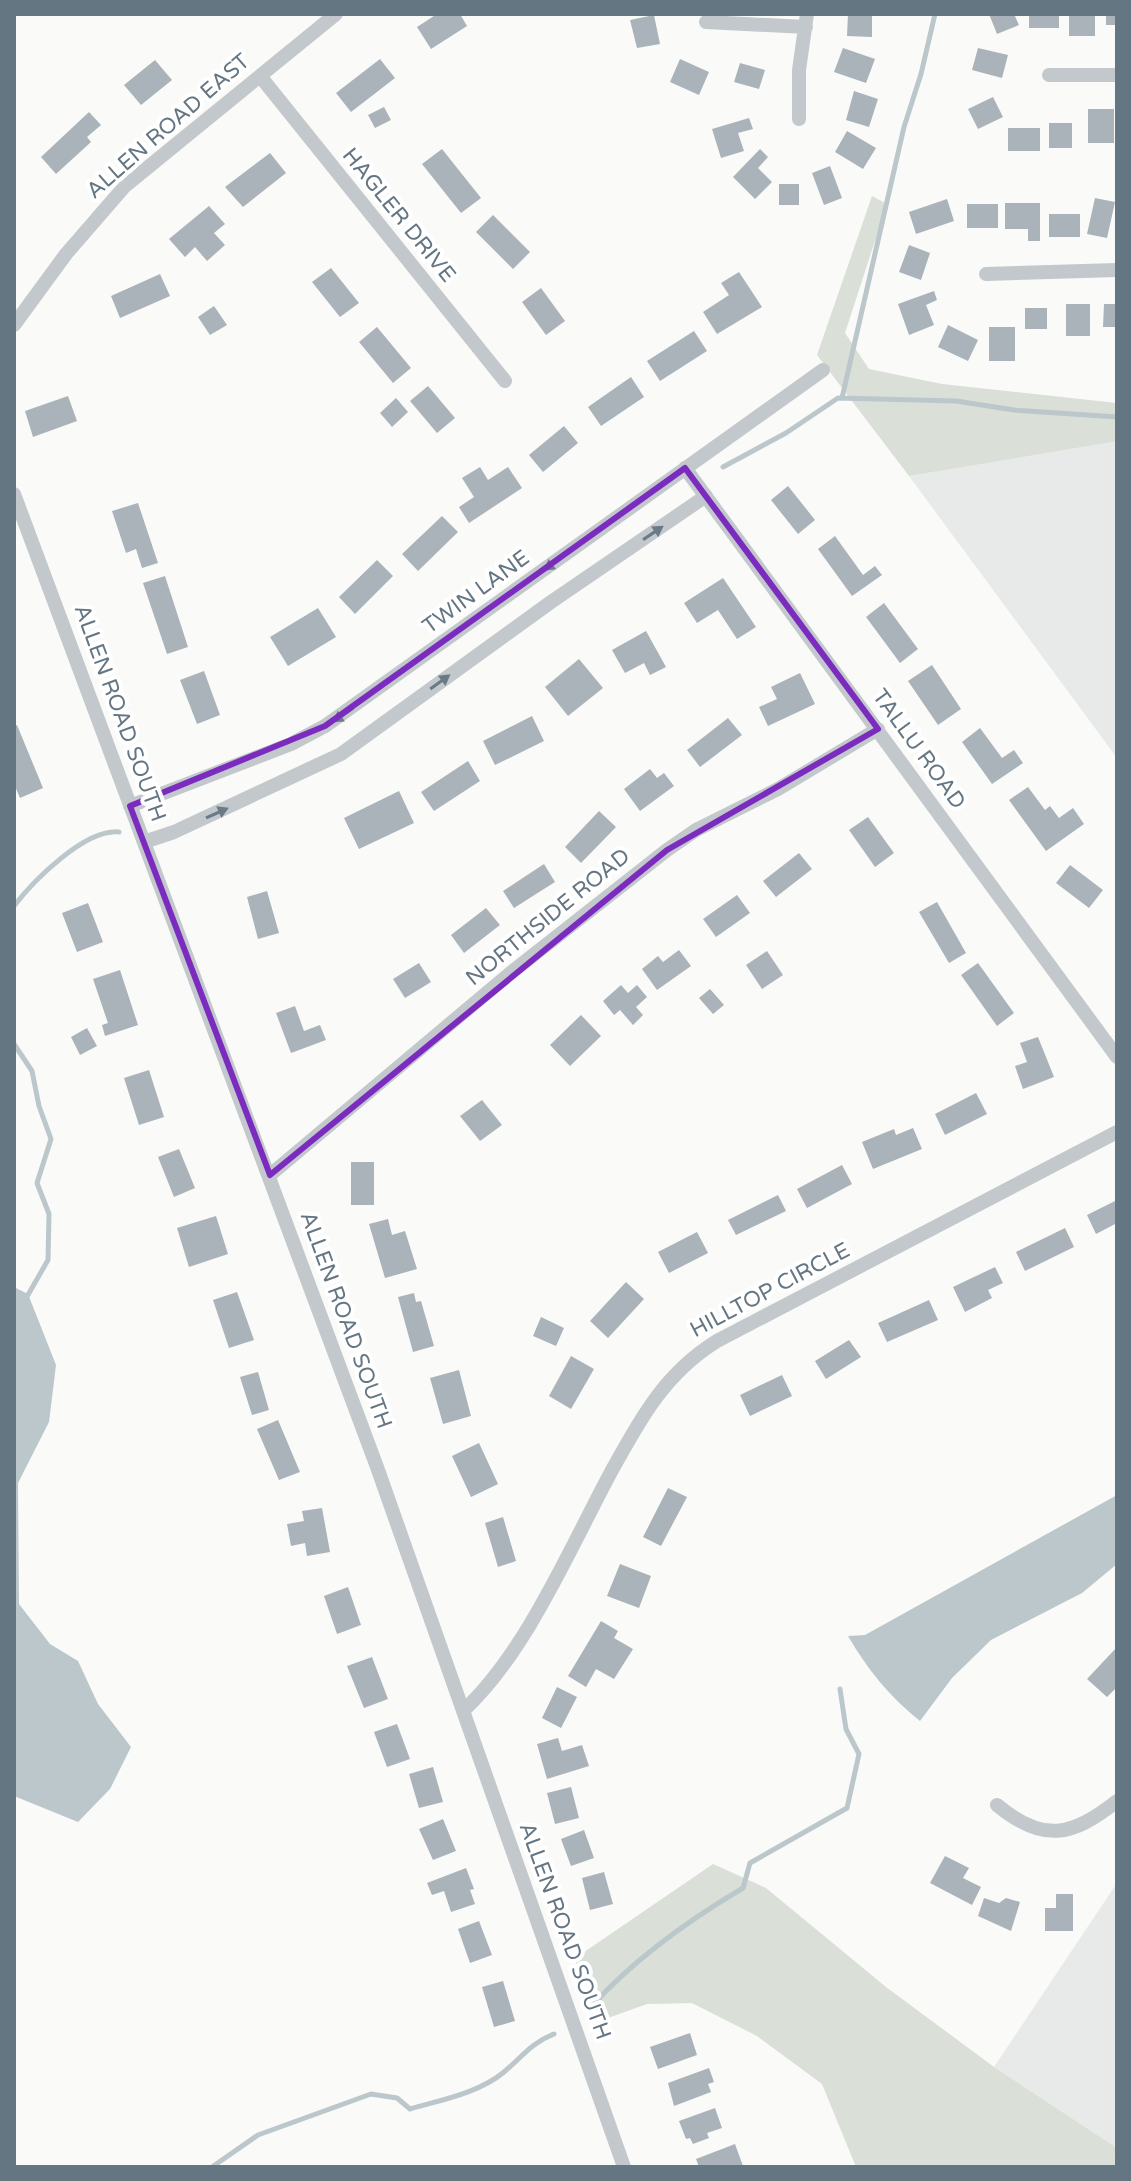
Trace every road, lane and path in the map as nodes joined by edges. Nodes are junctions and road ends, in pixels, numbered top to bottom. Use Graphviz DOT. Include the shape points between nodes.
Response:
graph roads {
  1 [pos="336,14"];
  2 [pos="806,20"];
  3 [pos="706,22"];
  4 [pos="1049,75"];
  5 [pos="1117,75"];
  6 [pos="260,76"];
  7 [pos="799,119"];
  8 [pos="1117,270"];
  9 [pos="986,274"];
  10 [pos="14,325"];
  11 [pos="823,370"];
  12 [pos="505,381"];
  13 [pos="685,468"];
  14 [pos="14,494"];
  15 [pos="706,496"];
  16 [pos="878,729"];
  17 [pos="130,806"];
  18 [pos="144,842"];
  19 [pos="1117,1057"];
  20 [pos="1117,1132"];
  21 [pos="270,1175"];
  22 [pos="463,1711"];
  23 [pos="1117,1801"];
  24 [pos="997,1805"];
  25 [pos="624,2167"];
  1 -- 6 [label="street, ALLEN ROAD EAST"];
  2 -- 3 [label="street"];
  2 -- 7 [label="street"];
  4 -- 5 [label="street"];
  6 -- 10 [label="street, ALLEN ROAD EAST" via="125,186"];
  6 -- 12 [label="street, HAGLER DRIVE"];
  8 -- 9 [label="street"];
  11 -- 13 [label="street, TWIN LANE"];
  13 -- 15 [label="street, TALLU ROAD"];
  13 -- 17 [label="street, TWIN LANE, one-way" via="325,726"];
  14 -- 17 [label="street, ALLEN ROAD SOUTH"];
  15 -- 16 [label="street, TALLU ROAD"];
  18 -- 15 [label="street, one-way" via="341,754"];
  16 -- 19 [label="street, TALLU ROAD"];
  16 -- 21 [label="street, NORTHSIDE ROAD" via="667,850"];
  17 -- 18 [label="street, ALLEN ROAD SOUTH"];
  18 -- 21 [label="street, ALLEN ROAD SOUTH"];
  20 -- 22 [label="street, HILLTOP CIRCLE" via="717,1341 671,1376 637,1424 500,1673"];
  21 -- 22 [label="street, ALLEN ROAD SOUTH"];
  22 -- 25 [label="street, ALLEN ROAD SOUTH"];
  23 -- 24 [label="street" via="1089,1824 1056,1832 1018,1822"];
}
